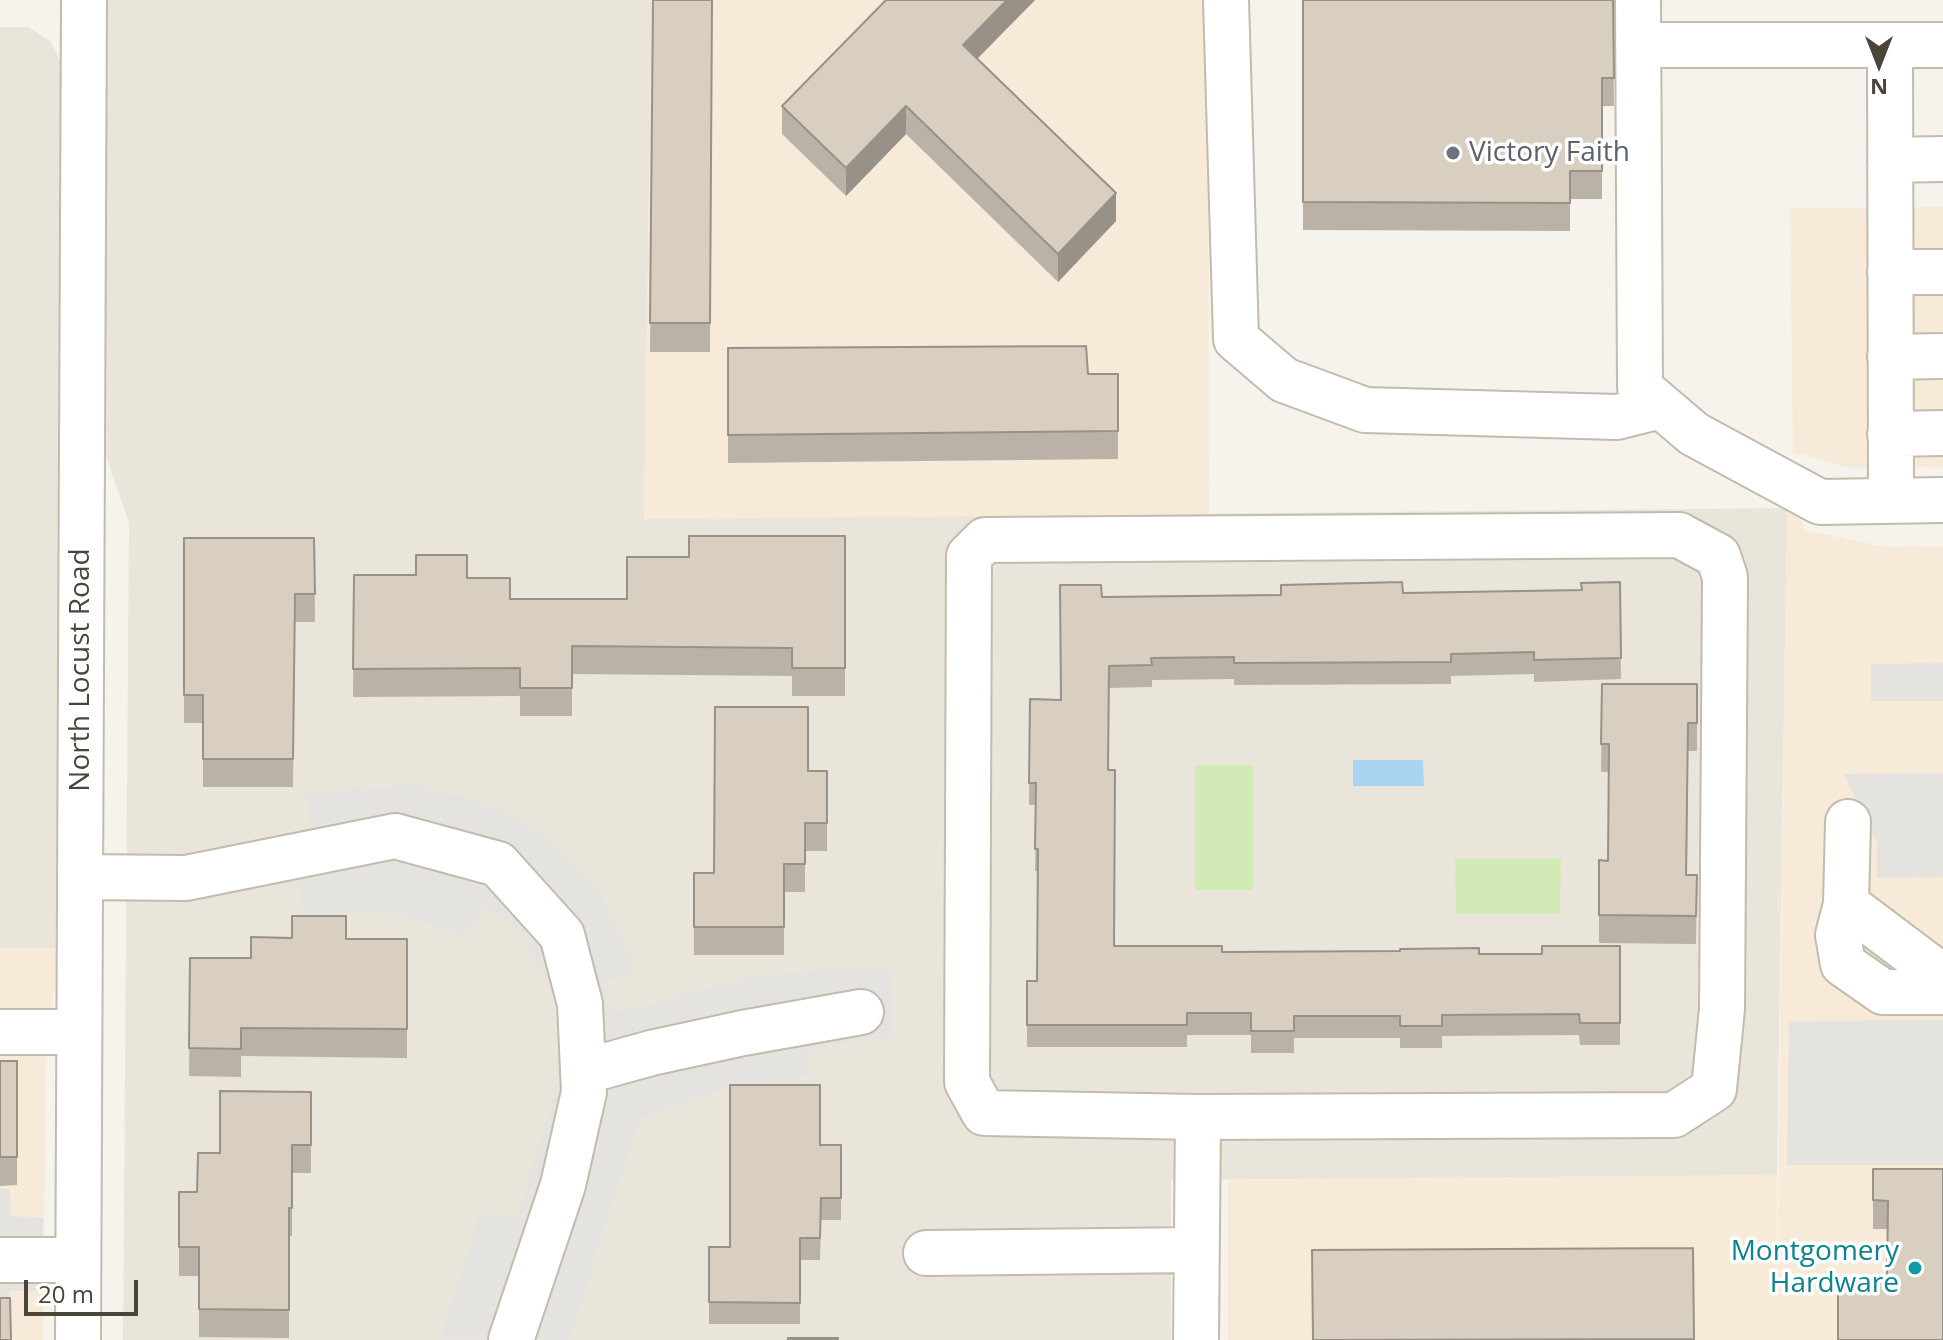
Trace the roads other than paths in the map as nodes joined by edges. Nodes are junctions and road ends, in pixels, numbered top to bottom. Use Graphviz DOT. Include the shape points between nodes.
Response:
graph roads {
  1 [pos="84,0"];
  2 [pos="1226,0"];
  3 [pos="1638,0"];
  4 [pos="1638,45"];
  5 [pos="1890,45"];
  6 [pos="1943,45"];
  7 [pos="1943,159"];
  8 [pos="1890,160"];
  9 [pos="1890,272"];
  10 [pos="1943,272"];
  11 [pos="1939,356"];
  12 [pos="1890,357"];
  13 [pos="1661,406"];
  14 [pos="1943,433"];
  15 [pos="1890,434"];
  16 [pos="1891,500"];
  17 [pos="1943,500"];
  18 [pos="1848,822"];
  19 [pos="80,877"];
  20 [pos="1846,904"];
  21 [pos="1943,977"];
  22 [pos="1943,992"];
  23 [pos="861,1012"];
  24 [pos="0,1032"];
  25 [pos="79,1032"];
  26 [pos="583,1072"];
  27 [pos="1198,1117"];
  28 [pos="1196,1250"];
  29 [pos="926,1253"];
  30 [pos="0,1260"];
  31 [pos="78,1260"];
  32 [pos="78,1340"];
  33 [pos="511,1340"];
  34 [pos="1196,1340"];
  1 -- 19 [label="street, North Locust Road"];
  2 -- 13 [label="street" via="1236,339 1284,380 1365,410 1617,417"];
  3 -- 4 [label="street"];
  4 -- 5 [label="street"];
  4 -- 13 [label="street" via="1640,388"];
  5 -- 6 [label="street"];
  5 -- 8 [label="street"];
  7 -- 8 [label="street"];
  8 -- 9 [label="street"];
  9 -- 10 [label="street"];
  9 -- 12 [label="street"];
  11 -- 12 [label="street"];
  12 -- 15 [label="street"];
  13 -- 16 [label="street" via="1694,434 1820,502"];
  14 -- 15 [label="street"];
  15 -- 16 [label="street"];
  16 -- 17 [label="street"];
  18 -- 20 [label="street"];
  19 -- 25 [label="street, North Locust Road"];
  19 -- 26 [label="street" via="186,878 395,836 498,864 562,935 580,1004"];
  20 -- 21 [label="street"];
  20 -- 22 [label="street" via="1838,935 1843,964 1883,992"];
  23 -- 26 [label="street" via="743,1033"];
  24 -- 25 [label="street"];
  25 -- 31 [label="street, North Locust Road"];
  26 -- 33 [label="street" via="584,1092 563,1185"];
  27 -- 27 [label="street" via="1674,1115 1714,1089 1722,1009 1725,577 1718,556 1679,535 985,540 969,556 967,1082 984,1113"];
  27 -- 28 [label="street"];
  28 -- 29 [label="street"];
  28 -- 34 [label="street"];
  30 -- 31 [label="street"];
  31 -- 32 [label="street, North Locust Road"];
}
